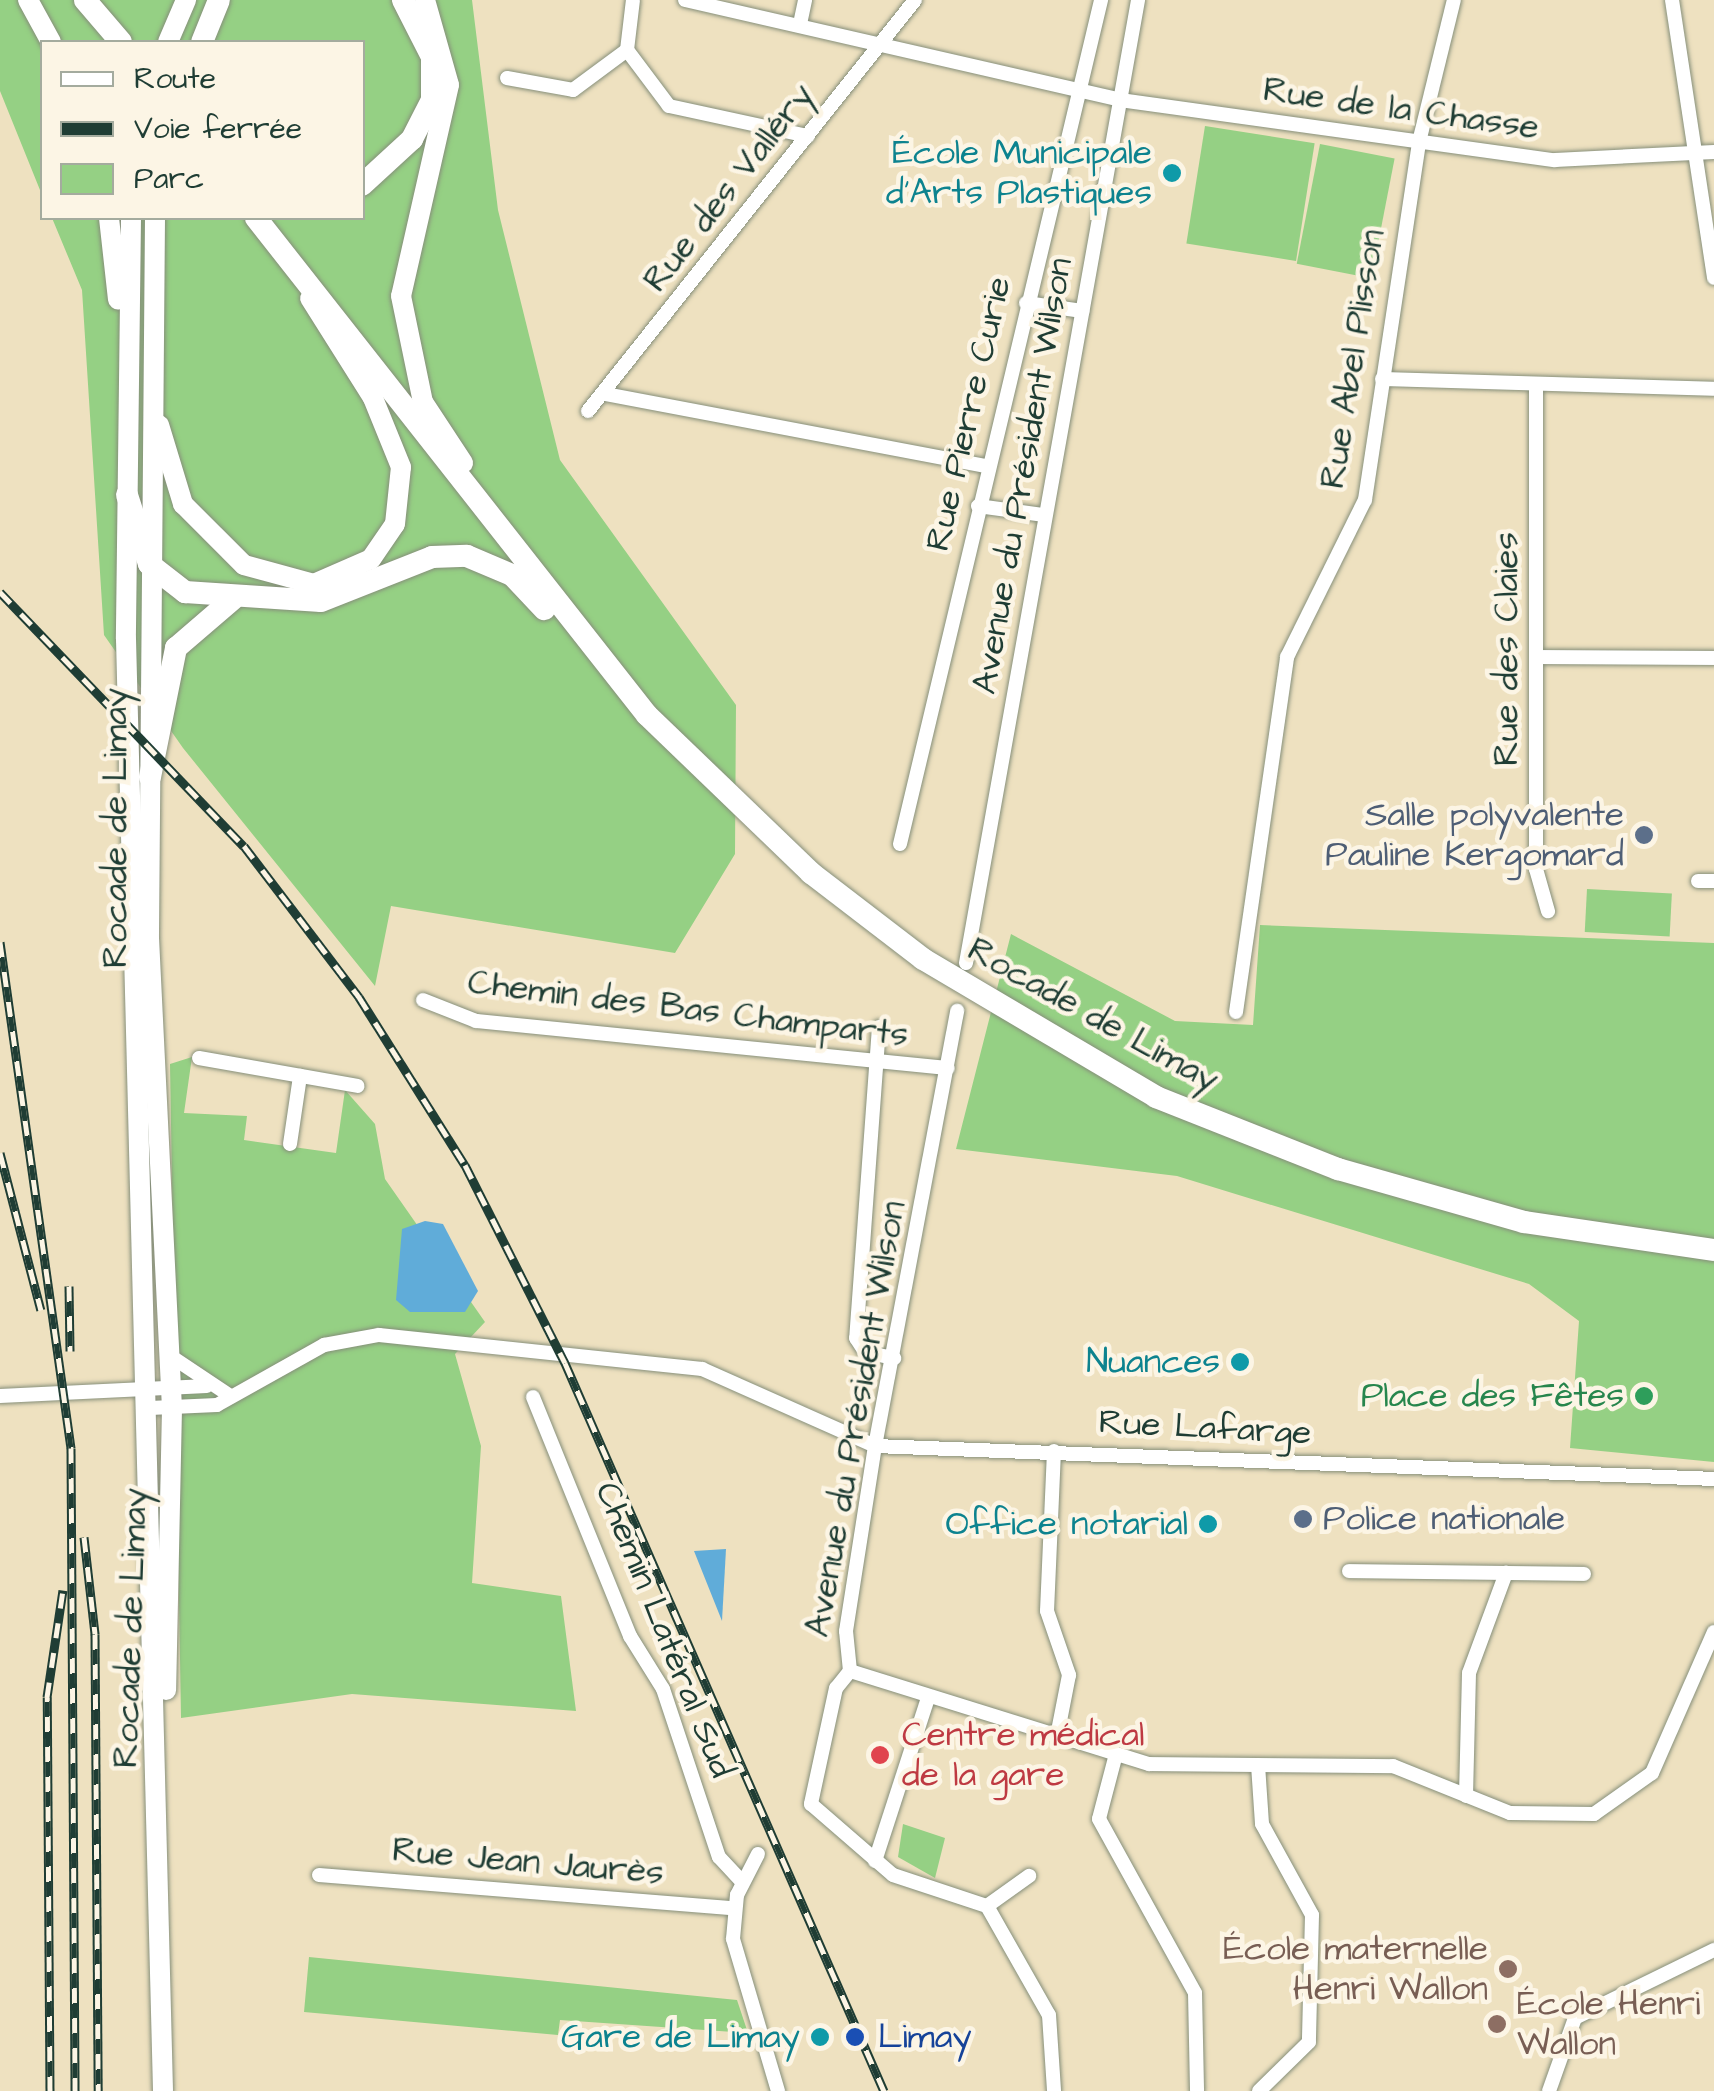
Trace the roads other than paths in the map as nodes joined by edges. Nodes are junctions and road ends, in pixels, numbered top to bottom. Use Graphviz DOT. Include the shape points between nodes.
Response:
graph roads {
  1 [pos="28,0"];
  2 [pos="85,0"];
  3 [pos="186,0"];
  4 [pos="208,0"];
  5 [pos="219,0"];
  6 [pos="403,0"];
  7 [pos="425,0"];
  8 [pos="633,0"];
  9 [pos="686,0"];
  10 [pos="805,0"];
  11 [pos="915,0"];
  12 [pos="1101,0"];
  13 [pos="1138,0"];
  14 [pos="1454,0"];
  15 [pos="1672,0"];
  16 [pos="800,24"];
  17 [pos="116,36"];
  18 [pos="50,40"];
  19 [pos="169,40"];
  20 [pos="193,40"];
  21 [pos="203,40"];
  22 [pos="876,49"];
  23 [pos="627,50"];
  24 [pos="507,78"];
  25 [pos="1082,93"];
  26 [pos="1120,100"];
  27 [pos="808,136"];
  28 [pos="1419,142"];
  29 [pos="1714,152"];
  30 [pos="1694,154"];
  31 [pos="365,182"];
  32 [pos="109,220"];
  33 [pos="131,220"];
  34 [pos="155,220"];
  35 [pos="258,220"];
  36 [pos="296,271"];
  37 [pos="1714,278"];
  38 [pos="1026,303"];
  39 [pos="1082,312"];
  40 [pos="150,314"];
  41 [pos="1382,379"];
  42 [pos="1536,385"];
  43 [pos="1714,389"];
  44 [pos="606,394"];
  45 [pos="588,412"];
  46 [pos="128,438"];
  47 [pos="988,466"];
  48 [pos="127,495"];
  49 [pos="978,506"];
  50 [pos="1044,515"];
  51 [pos="148,564"];
  52 [pos="534,574"];
  53 [pos="233,599"];
  54 [pos="1540,657"];
  55 [pos="1714,658"];
  56 [pos="601,662"];
  57 [pos="150,777"];
  58 [pos="900,844"];
  59 [pos="1548,911"];
  60 [pos="966,963"];
  61 [pos="424,1000"];
  62 [pos="957,1011"];
  63 [pos="1236,1012"];
  64 [pos="879,1027"];
  65 [pos="199,1058"];
  66 [pos="870,1063"];
  67 [pos="948,1068"];
  68 [pos="300,1076"];
  69 [pos="358,1086"];
  70 [pos="290,1144"];
  71 [pos="1714,1250"];
  72 [pos="168,1355"];
  73 [pos="894,1358"];
  74 [pos="208,1386"];
  75 [pos="229,1395"];
  76 [pos="0,1396"];
  77 [pos="533,1397"];
  78 [pos="160,1399"];
  79 [pos="875,1446"];
  80 [pos="1054,1450"];
  81 [pos="1714,1479"];
  82 [pos="1349,1571"];
  83 [pos="1506,1573"];
  84 [pos="1584,1574"];
  85 [pos="1714,1632"];
  86 [pos="850,1671"];
  87 [pos="928,1698"];
  88 [pos="1058,1736"];
  89 [pos="1116,1754"];
  90 [pos="1258,1765"];
  91 [pos="1466,1796"];
  92 [pos="758,1854"];
  93 [pos="876,1860"];
  94 [pos="319,1875"];
  95 [pos="1029,1876"];
  96 [pos="742,1882"];
  97 [pos="987,1906"];
  98 [pos="733,1908"];
  99 [pos="1714,1950"];
  100 [pos="163,2091"];
  101 [pos="778,2091"];
  102 [pos="1054,2091"];
  103 [pos="1197,2091"];
  104 [pos="1260,2091"];
  105 [pos="1549,2091"];
  1 -- 18 [label="main road"];
  2 -- 17 [label="main road"];
  3 -- 19 [label="main road"];
  4 -- 20 [label="main road"];
  5 -- 21 [label="main road"];
  6 -- 31 [label="main road" via="432,57 432,100 412,138"];
  7 -- 52 [label="main road" via="448,85 404,263 405,337 424,402"];
  8 -- 23 [label="street"];
  9 -- 16 [label="street, Rue de la Chasse"];
  10 -- 16 [label="street"];
  11 -- 22 [label="street, Rue des Valléry"];
  12 -- 25 [label="street, Rue Pierre Curie"];
  13 -- 26 [label="street, Avenue du Président Wilson"];
  14 -- 28 [label="street, Rue Abel Plisson"];
  15 -- 30 [label="street"];
  16 -- 22 [label="street, Rue de la Chasse"];
  22 -- 25 [label="street, Rue de la Chasse"];
  22 -- 27 [label="street, Rue des Valléry"];
  23 -- 24 [label="street" via="573,90"];
  23 -- 27 [label="street" via="669,106"];
  25 -- 26 [label="street, Rue de la Chasse"];
  25 -- 38 [label="street, Rue Pierre Curie"];
  26 -- 28 [label="street, Rue de la Chasse"];
  26 -- 39 [label="street, Avenue du Président Wilson"];
  27 -- 44 [label="street, Rue des Valléry"];
  28 -- 30 [label="street, Rue de la Chasse" via="1555,160"];
  28 -- 41 [label="street, Rue Abel Plisson"];
  29 -- 30 [label="street, Rue de la Chasse"];
  30 -- 37 [label="street"];
  32 -- 46 [label="main road"];
  33 -- 46 [label="main road, Rocade de Limay"];
  34 -- 40 [label="main road, Rocade de Limay"];
  35 -- 36 [label="main road"];
  36 -- 40 [label="main road" via="373,398 401,468 401,502 386,542 333,580 262,574 205,534 183,504 163,462"];
  36 -- 52 [label="main road"];
  38 -- 39 [label="street"];
  38 -- 47 [label="street, Rue Pierre Curie"];
  39 -- 50 [label="street, Avenue du Président Wilson"];
  40 -- 51 [label="main road, Rocade de Limay"];
  41 -- 42 [label="street"];
  41 -- 63 [label="street, Rue Abel Plisson" via="1365,500 1287,657"];
  42 -- 43 [label="street"];
  42 -- 54 [label="street, Rue des Claies"];
  44 -- 45 [label="street, Rue des Valléry"];
  44 -- 47 [label="street"];
  46 -- 48 [label="main road, Rocade de Limay"];
  47 -- 49 [label="street, Rue Pierre Curie"];
  48 -- 51 [label="main road"];
  48 -- 78 [label="main road, Rocade de Limay"];
  49 -- 50 [label="street"];
  49 -- 58 [label="street, Rue Pierre Curie"];
  50 -- 60 [label="street, Avenue du Président Wilson"];
  51 -- 53 [label="main road" via="185,592"];
  51 -- 57 [label="main road, Rocade de Limay"];
  52 -- 56 [label="main road"];
  53 -- 56 [label="main road" via="321,601 432,557 467,556 512,575"];
  53 -- 57 [label="main road" via="176,648"];
  54 -- 55 [label="street"];
  54 -- 59 [label="street, Rue des Claies" via="1536,869"];
  56 -- 71 [label="main road, Rocade de Limay" via="811,874 1000,1011 1156,1097 1432,1198"];
  57 -- 72 [label="main road, Rocade de Limay"];
  61 -- 66 [label="street, Chemin des Bas Champarts" via="476,1021"];
  62 -- 67 [label="street, Avenue du Président Wilson"];
  64 -- 66 [label="street"];
  65 -- 68 [label="street"];
  66 -- 67 [label="street, Chemin des Bas Champarts"];
  66 -- 73 [label="street" via="856,1338 865,1352"];
  67 -- 73 [label="street, Avenue du Président Wilson"];
  68 -- 69 [label="street"];
  68 -- 70 [label="street"];
  72 -- 74 [label="street"];
  72 -- 78 [label="main road, Rocade de Limay"];
  73 -- 79 [label="street, Avenue du Président Wilson"];
  74 -- 75 [label="street"];
  74 -- 78 [label="street"];
  75 -- 78 [label="street"];
  75 -- 79 [label="street" via="324,1344 378,1335 702,1369"];
  76 -- 78 [label="street"];
  77 -- 96 [label="street, Chemin Latéral Sud" via="630,1636 663,1689 719,1857"];
  78 -- 100 [label="main road, Rocade de Limay"];
  79 -- 80 [label="street, Rue Lafarge"];
  79 -- 86 [label="street, Avenue du Président Wilson" via="846,1631"];
  80 -- 81 [label="street, Rue Lafarge"];
  80 -- 88 [label="street" via="1047,1611 1069,1675"];
  82 -- 83 [label="street"];
  83 -- 84 [label="street"];
  83 -- 91 [label="street" via="1469,1673"];
  85 -- 91 [label="street" via="1652,1772 1594,1814 1510,1814"];
  86 -- 87 [label="street"];
  86 -- 93 [label="street, Avenue du Président Wilson" via="836,1688 810,1793 815,1811"];
  87 -- 88 [label="street"];
  87 -- 93 [label="street"];
  88 -- 89 [label="street"];
  89 -- 90 [label="street" via="1166,1766"];
  89 -- 103 [label="street" via="1099,1820 1195,1993"];
  90 -- 91 [label="street" via="1400,1767"];
  90 -- 104 [label="street" via="1262,1824 1312,1915 1309,2042"];
  92 -- 96 [label="street"];
  93 -- 97 [label="street, Avenue du Président Wilson" via="894,1876"];
  94 -- 98 [label="street, Rue Jean Jaurès"];
  95 -- 97 [label="street"];
  96 -- 98 [label="street"];
  97 -- 102 [label="street" via="1048,2015"];
  98 -- 101 [label="street" via="740,1972"];
  99 -- 105 [label="street" via="1575,2018"];
}
